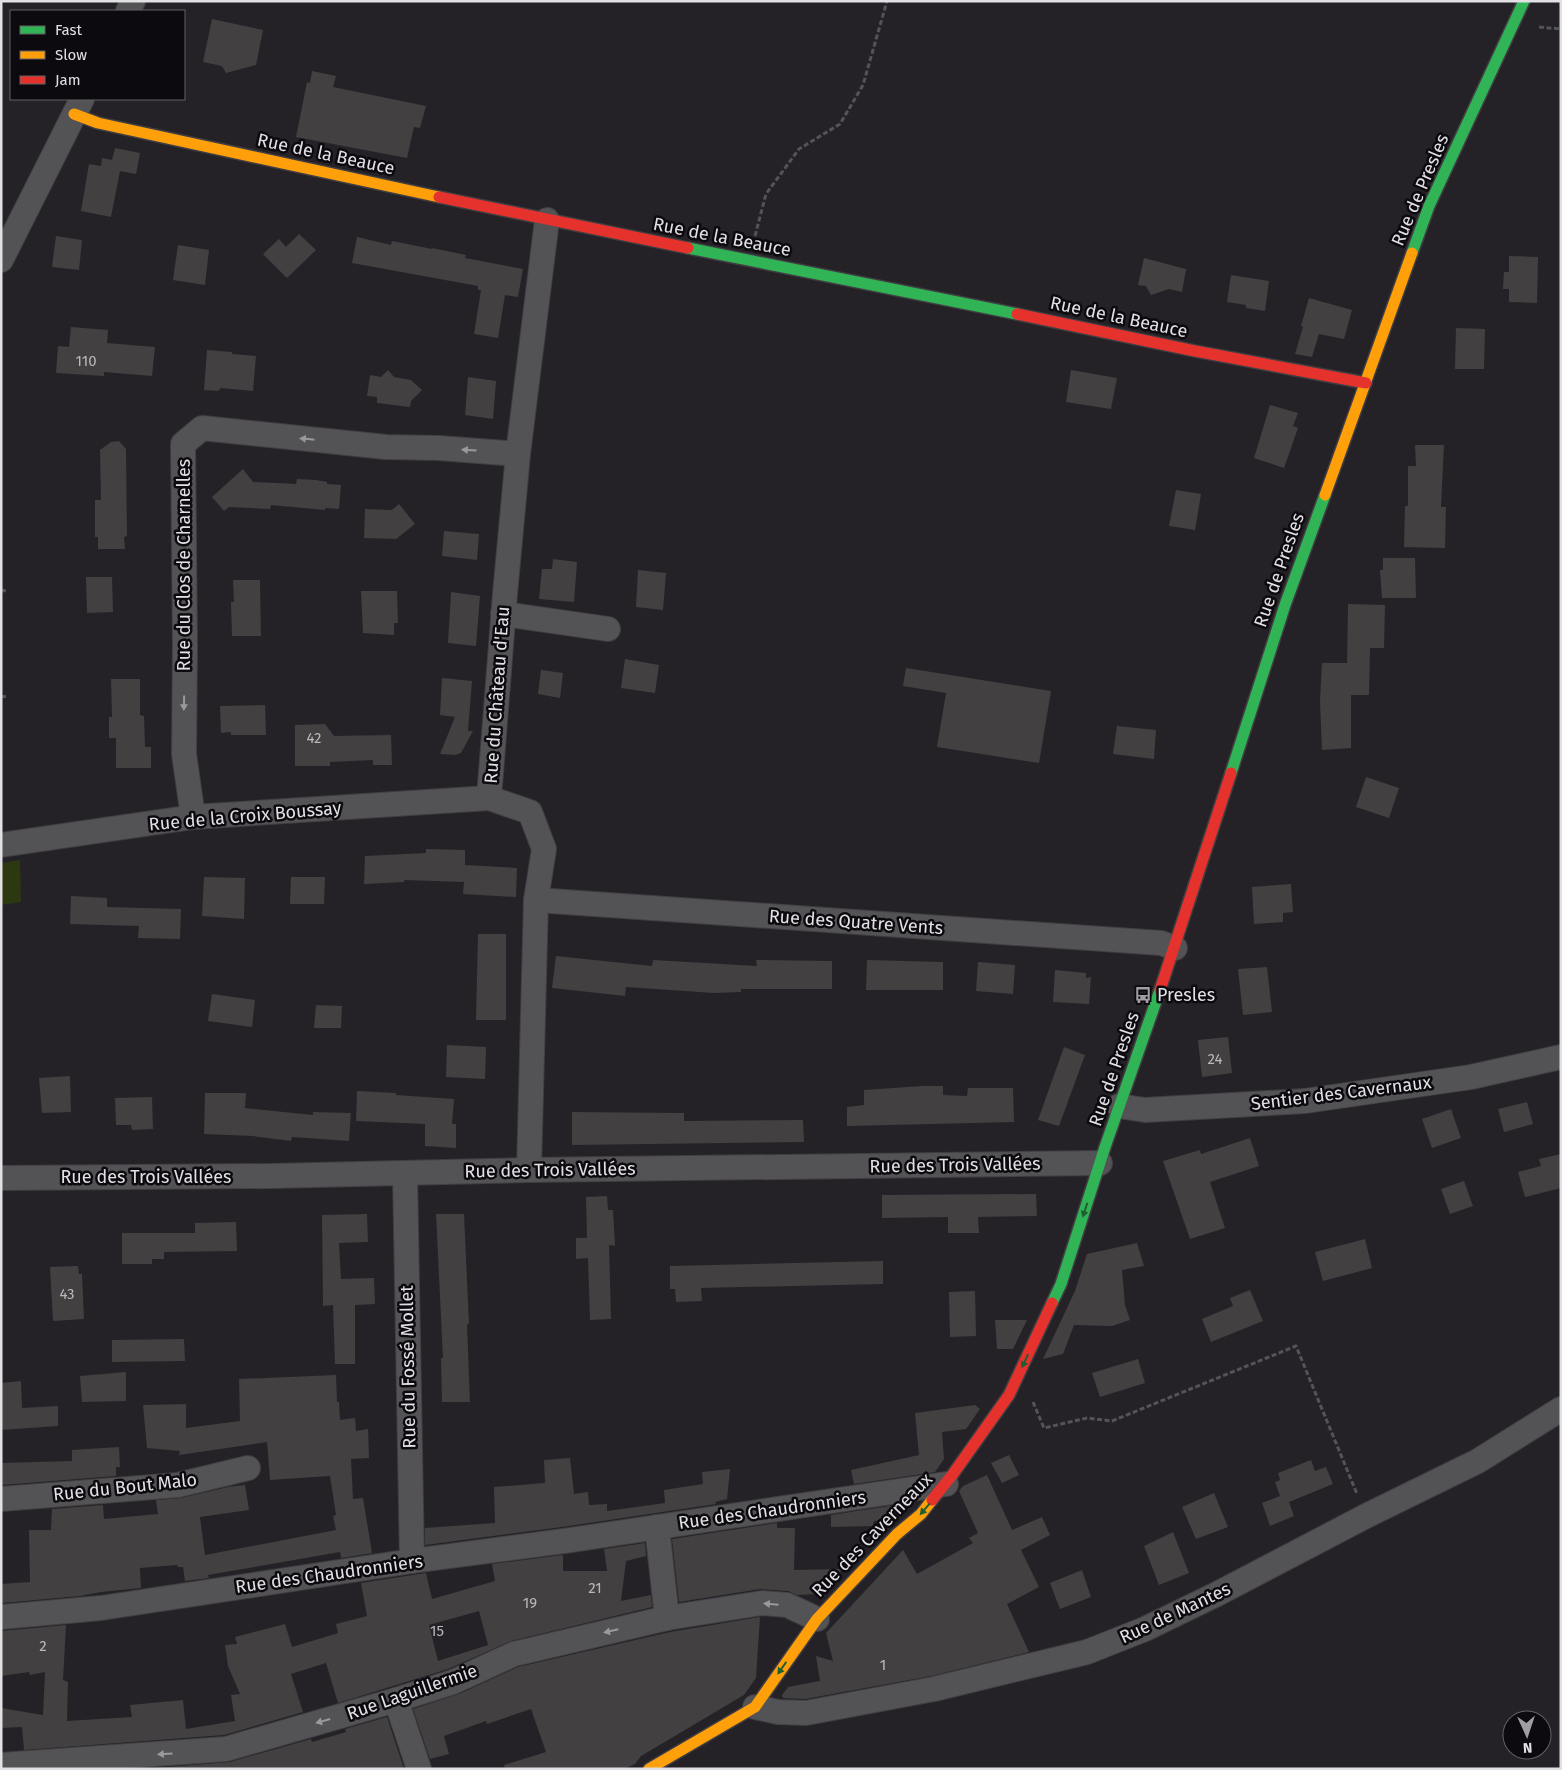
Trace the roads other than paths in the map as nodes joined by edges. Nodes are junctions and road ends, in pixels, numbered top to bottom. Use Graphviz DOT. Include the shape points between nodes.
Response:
graph roads {
  1 [pos="1524,1"];
  2 [pos="78,106"];
  3 [pos="547,220"];
  4 [pos="1,260"];
  5 [pos="1366,383"];
  6 [pos="518,454"];
  7 [pos="503,614"];
  8 [pos="608,629"];
  9 [pos="490,798"];
  10 [pos="193,817"];
  11 [pos="1,845"];
  12 [pos="536,900"];
  13 [pos="1175,948"];
  14 [pos="1561,1057"];
  15 [pos="1119,1106"];
  16 [pos="1100,1163"];
  17 [pos="529,1170"];
  18 [pos="405,1173"];
  19 [pos="1,1178"];
  20 [pos="1561,1409"];
  21 [pos="248,1468"];
  22 [pos="946,1484"];
  23 [pos="1,1499"];
  24 [pos="657,1528"];
  25 [pos="412,1561"];
  26 [pos="1,1617"];
  27 [pos="667,1618"];
  28 [pos="817,1619"];
  29 [pos="396,1700"];
  30 [pos="755,1707"];
  31 [pos="1,1765"];
  32 [pos="419,1769"];
  33 [pos="649,1769"];
  1 -- 5 [label="street, Rue de Presles" via="1429,206"];
  2 -- 3 [label="street, Rue de la Beauce" via="98,122"];
  2 -- 4 [label="street"];
  3 -- 5 [label="street, Rue de la Beauce"];
  3 -- 6 [label="street, Rue du Château d'Eau"];
  5 -- 13 [label="street, Rue de Presles" via="1285,605"];
  6 -- 7 [label="street, Rue du Château d'Eau"];
  6 -- 10 [label="street, Rue du Clos de Charnelles, one-way" via="386,448 202,428 183,444 184,754"];
  7 -- 8 [label="street"];
  7 -- 9 [label="street, Rue du Château d'Eau"];
  9 -- 10 [label="street, Rue de la Croix Boussay"];
  9 -- 12 [label="street, Rue du Château d'Eau" via="530,812 544,849"];
  10 -- 11 [label="street, Rue de la Croix Boussay"];
  12 -- 13 [label="street, Rue des Quatre Vents" via="1161,943"];
  12 -- 17 [label="street, Rue du Château d'Eau"];
  13 -- 15 [label="street, Rue de Presles"];
  14 -- 15 [label="street, Sentier des Cavernaux" via="1471,1077 1304,1101 1145,1110"];
  15 -- 16 [label="street, Rue de Presles"];
  16 -- 17 [label="street, Rue des Trois Vallées"];
  16 -- 22 [label="street, Rue des Caverneaux, one-way" via="1061,1284 1021,1371 1009,1395"];
  17 -- 18 [label="street, Rue des Trois Vallées"];
  18 -- 19 [label="street, Rue des Trois Vallées"];
  18 -- 25 [label="street, Rue du Fossé Mollet"];
  20 -- 30 [label="street, Rue de Mantes" via="1478,1461 1217,1594 1145,1629 1087,1652 934,1690 806,1713"];
  21 -- 23 [label="street, Rue du Bout Malo" via="178,1485"];
  22 -- 24 [label="street, Rue des Chaudronniers"];
  22 -- 28 [label="street, Rue des Caverneaux, one-way" via="921,1514 897,1534"];
  24 -- 25 [label="street, Rue des Chaudronniers"];
  24 -- 27 [label="street, Rue des Chaudronniers"];
  25 -- 26 [label="street, Rue des Chaudronniers" via="101,1608"];
  28 -- 27 [label="street, Rue Laguillermie, one-way" via="787,1605 762,1603"];
  27 -- 29 [label="street, Rue Laguillermie, one-way" via="514,1654 453,1682"];
  28 -- 30 [label="street, Rue des Caverneaux, one-way"];
  29 -- 31 [label="street, Rue Laguillermie, one-way" via="226,1749"];
  29 -- 32 [label="street"];
  30 -- 33 [label="street"];
}
